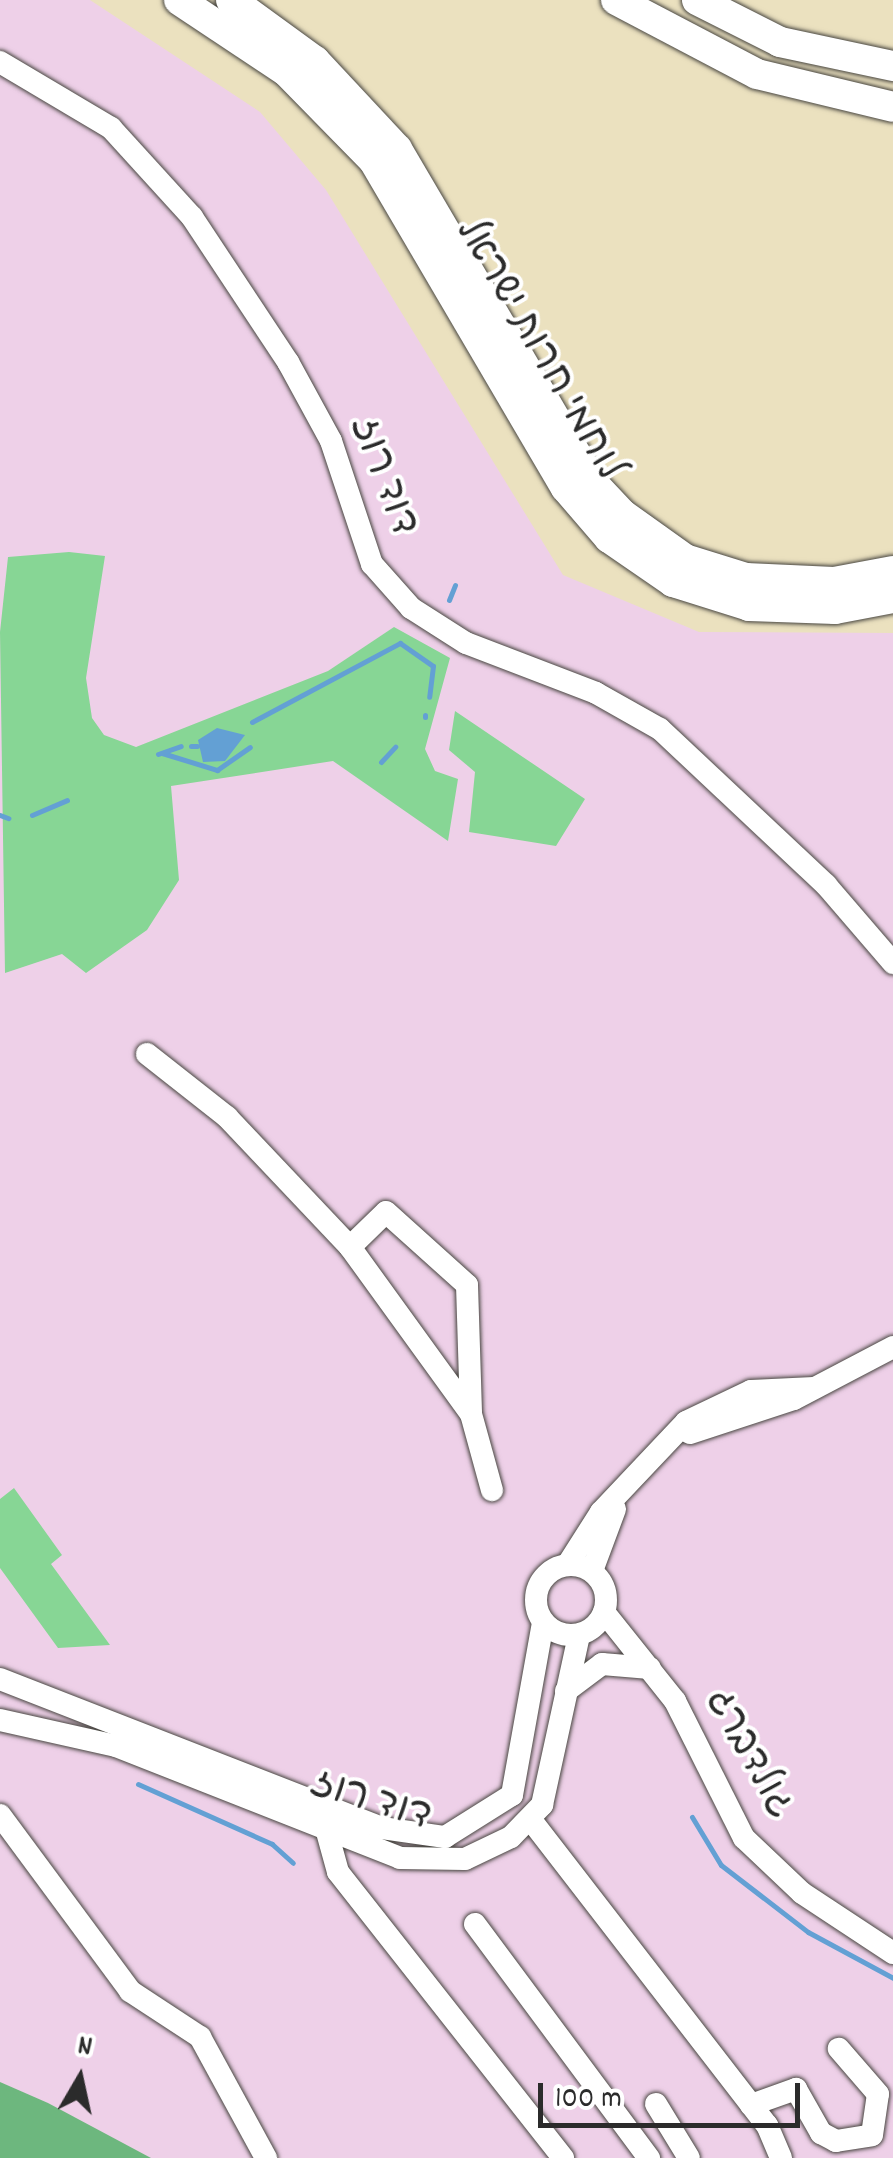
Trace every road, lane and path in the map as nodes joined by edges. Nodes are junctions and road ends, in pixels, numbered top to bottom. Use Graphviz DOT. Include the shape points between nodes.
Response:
graph roads {
  1 [pos="179,0"];
  2 [pos="231,0"];
  3 [pos="616,0"];
  4 [pos="697,0"];
  5 [pos="0,62"];
  6 [pos="893,66"];
  7 [pos="893,107"];
  8 [pos="893,570"];
  9 [pos="893,598"];
  10 [pos="893,963"];
  11 [pos="147,1054"];
  12 [pos="350,1247"];
  13 [pos="893,1347"];
  14 [pos="472,1414"];
  15 [pos="627,1484"];
  16 [pos="492,1490"];
  17 [pos="568,1564"];
  18 [pos="592,1571"];
  19 [pos="604,1612"];
  20 [pos="543,1623"];
  21 [pos="579,1635"];
  22 [pos="650,1668"];
  23 [pos="0,1679"];
  24 [pos="566,1691"];
  25 [pos="0,1720"];
  26 [pos="0,1815"];
  27 [pos="531,1820"];
  28 [pos="328,1832"];
  29 [pos="840,1917"];
  30 [pos="474,1924"];
  31 [pos="867,1925"];
  32 [pos="893,1933"];
  33 [pos="893,1941"];
  34 [pos="893,1953"];
  35 [pos="839,2049"];
  36 [pos="656,2104"];
  37 [pos="751,2105"];
  38 [pos="266,2158"];
  39 [pos="563,2158"];
  40 [pos="649,2158"];
  41 [pos="689,2158"];
  42 [pos="781,2158"];
  1 -- 9 [label="main road, לוחמי חרות ישראל" via="286,71 374,161 566,488 609,538 673,582 749,606 835,610"];
  2 -- 8 [label="main road, לוחמי חרות ישראל" via="315,61 398,149 592,482 622,514 685,558 746,578 834,582"];
  3 -- 7 [label="main road" via="758,74"];
  4 -- 6 [label="main road" via="780,42"];
  5 -- 10 [label="street, דוד רוז" via="111,128 192,218 288,362 331,441 372,564 410,608 466,644 596,693 660,729 826,885"];
  11 -- 12 [label="street" via="227,1117"];
  12 -- 14 [label="street"];
  12 -- 14 [label="street" via="386,1212 467,1285"];
  13 -- 15 [label="street" via="814,1388 664,1444"];
  14 -- 16 [label="street"];
  15 -- 17 [label="street"];
  15 -- 18 [label="street"];
  17 -- 18 [label="street"];
  17 -- 20 [label="street" via="539,1583"];
  18 -- 19 [label="street" via="605,1590"];
  19 -- 21 [label="street"];
  19 -- 22 [label="street, גולדברג"];
  20 -- 21 [label="street"];
  20 -- 23 [label="street, דוד רוז" via="512,1795 445,1836 382,1828"];
  21 -- 22 [label="street"];
  21 -- 24 [label="street"];
  22 -- 24 [label="street" via="602,1664"];
  22 -- 29 [label="street, גולדברג" via="744,1838"];
  24 -- 27 [label="street" via="553,1772"];
  25 -- 28 [label="street, דוד רוז" via="116,1746"];
  26 -- 38 [label="street" via="130,1992 200,2037"];
  27 -- 28 [label="street, דוד רוז" via="490,1848 438,1863"];
  27 -- 37 [label="street"];
  28 -- 39 [label="street" via="338,1872"];
  29 -- 31 [label="street, גולדברג"];
  29 -- 34 [label="street, גולדברג"];
  30 -- 40 [label="street"];
  31 -- 32 [label="street, גולדברג"];
  31 -- 33 [label="street"];
  35 -- 37 [label="street" via="878,2094 872,2135 836,2141 821,2133 796,2089"];
  36 -- 41 [label="street"];
  37 -- 42 [label="street"];
}
